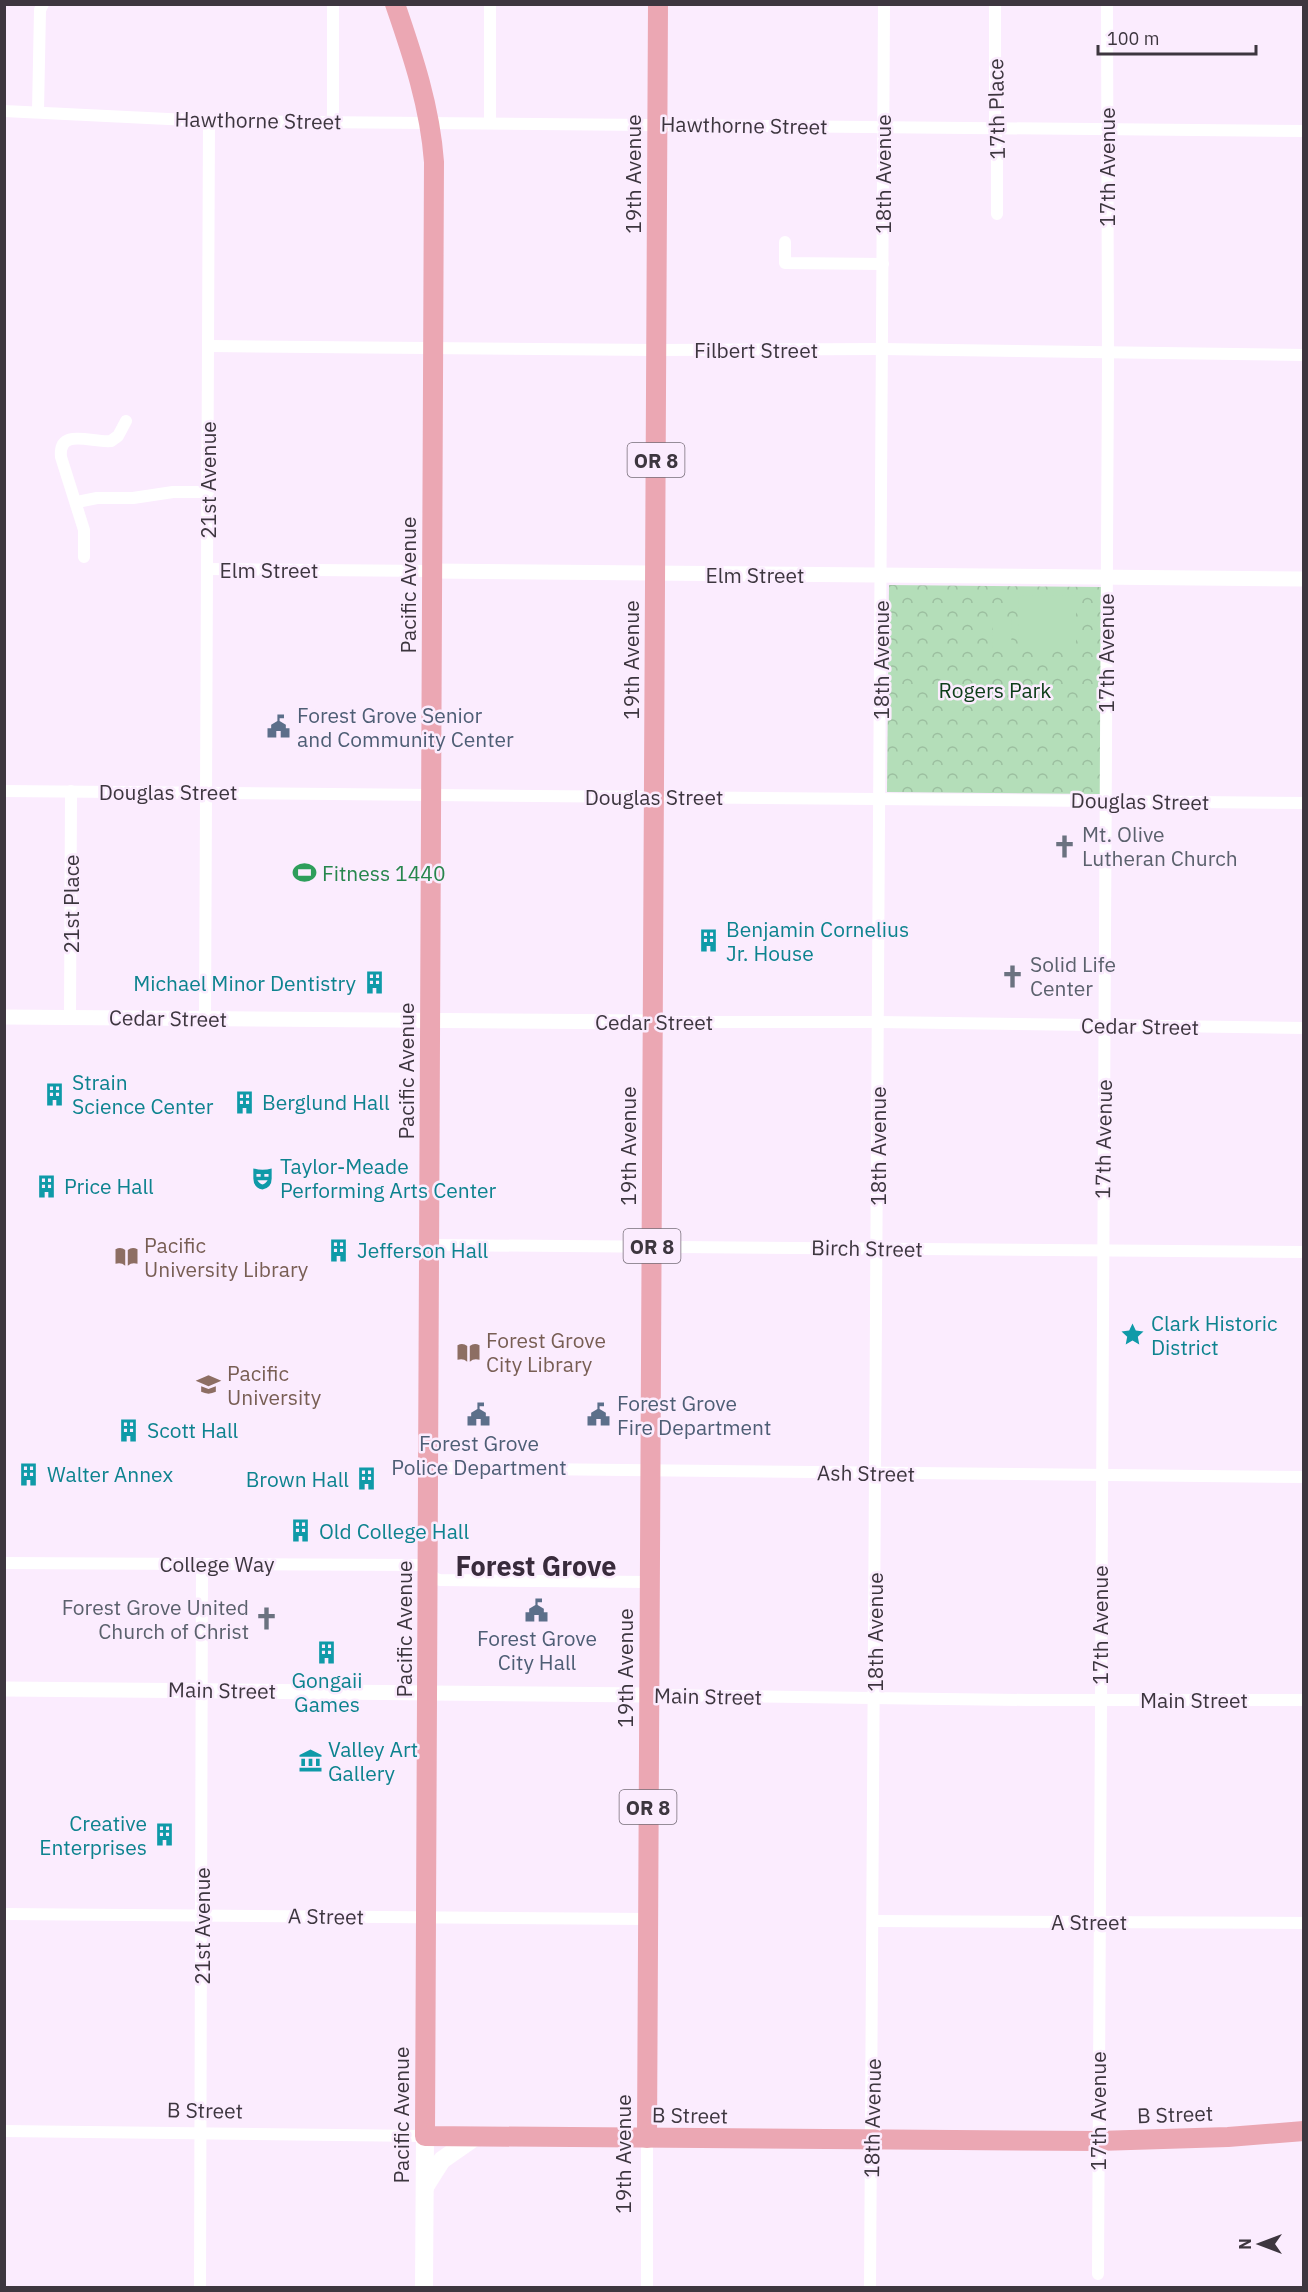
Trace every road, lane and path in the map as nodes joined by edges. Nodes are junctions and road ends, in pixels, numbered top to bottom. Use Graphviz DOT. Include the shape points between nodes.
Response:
graph roads {
  1 [pos="43,4"];
  2 [pos="333,4"];
  3 [pos="395,4"];
  4 [pos="490,4"];
  5 [pos="658,4"];
  6 [pos="884,4"];
  7 [pos="995,4"];
  8 [pos="1107,4"];
  9 [pos="4,111"];
  10 [pos="38,111"];
  11 [pos="209,121"];
  12 [pos="333,122"];
  13 [pos="430,122"];
  14 [pos="490,122"];
  15 [pos="657,124"];
  16 [pos="884,127"];
  17 [pos="994,128"];
  18 [pos="1107,129"];
  19 [pos="1304,131"];
  20 [pos="997,214"];
  21 [pos="785,242"];
  22 [pos="883,264"];
  23 [pos="208,346"];
  24 [pos="434,346"];
  25 [pos="882,349"];
  26 [pos="656,350"];
  27 [pos="1108,352"];
  28 [pos="1304,355"];
  29 [pos="126,422"];
  30 [pos="208,492"];
  31 [pos="77,502"];
  32 [pos="84,557"];
  33 [pos="207,569"];
  34 [pos="433,571"];
  35 [pos="655,574"];
  36 [pos="882,575"];
  37 [pos="1106,578"];
  38 [pos="1304,579"];
  39 [pos="4,791"];
  40 [pos="71,791"];
  41 [pos="206,792"];
  42 [pos="432,795"];
  43 [pos="654,797"];
  44 [pos="880,798"];
  45 [pos="1104,800"];
  46 [pos="1304,803"];
  47 [pos="4,1017"];
  48 [pos="70,1017"];
  49 [pos="205,1018"];
  50 [pos="430,1021"];
  51 [pos="653,1022"];
  52 [pos="879,1022"];
  53 [pos="1104,1025"];
  54 [pos="1304,1028"];
  55 [pos="430,1245"];
  56 [pos="652,1246"];
  57 [pos="877,1248"];
  58 [pos="1102,1251"];
  59 [pos="1304,1252"];
  60 [pos="428,1468"];
  61 [pos="651,1470"];
  62 [pos="876,1473"];
  63 [pos="1101,1475"];
  64 [pos="1304,1477"];
  65 [pos="4,1563"];
  66 [pos="202,1564"];
  67 [pos="428,1571"];
  68 [pos="649,1581"];
  69 [pos="4,1689"];
  70 [pos="203,1690"];
  71 [pos="428,1692"];
  72 [pos="649,1695"];
  73 [pos="874,1699"];
  74 [pos="1100,1700"];
  75 [pos="1304,1700"];
  76 [pos="4,1914"];
  77 [pos="202,1915"];
  78 [pos="426,1918"];
  79 [pos="648,1919"];
  80 [pos="874,1921"];
  81 [pos="1098,1922"];
  82 [pos="1304,1923"];
  83 [pos="4,2131"];
  84 [pos="1304,2131"];
  85 [pos="201,2134"];
  86 [pos="425,2136"];
  87 [pos="475,2137"];
  88 [pos="647,2138"];
  89 [pos="872,2140"];
  90 [pos="1098,2141"];
  91 [pos="425,2189"];
  92 [pos="1098,2274"];
  93 [pos="200,2288"];
  94 [pos="424,2288"];
  95 [pos="647,2288"];
  96 [pos="870,2288"];
  1 -- 10 [label="street"];
  2 -- 12 [label="street"];
  3 -- 13 [label="main road, Pacific Avenue"];
  4 -- 14 [label="street"];
  5 -- 15 [label="main road, 19th Avenue / OR 8"];
  6 -- 16 [label="street, 18th Avenue"];
  7 -- 17 [label="street, 17th Place"];
  8 -- 18 [label="street, 17th Avenue"];
  9 -- 10 [label="street, Hawthorne Street"];
  10 -- 11 [label="street, Hawthorne Street"];
  11 -- 12 [label="street, Hawthorne Street"];
  11 -- 23 [label="street, 21st Avenue"];
  12 -- 13 [label="street, Hawthorne Street"];
  13 -- 14 [label="street, Hawthorne Street"];
  13 -- 24 [label="main road, Pacific Avenue" via="434,162"];
  14 -- 15 [label="street, Hawthorne Street"];
  15 -- 16 [label="street, Hawthorne Street"];
  15 -- 26 [label="main road, 19th Avenue / OR 8"];
  16 -- 17 [label="street, Hawthorne Street"];
  16 -- 22 [label="street, 18th Avenue"];
  17 -- 18 [label="street, Hawthorne Street"];
  17 -- 20 [label="street, 17th Place"];
  18 -- 19 [label="street, Hawthorne Street"];
  18 -- 27 [label="street, 17th Avenue"];
  21 -- 22 [label="street" via="785,263"];
  22 -- 25 [label="street, 18th Avenue"];
  23 -- 24 [label="street, Filbert Street"];
  23 -- 30 [label="street, 21st Avenue"];
  24 -- 26 [label="street, Filbert Street"];
  24 -- 34 [label="main road, Pacific Avenue"];
  25 -- 26 [label="street, Filbert Street"];
  25 -- 27 [label="street, Filbert Street"];
  25 -- 36 [label="street, 18th Avenue"];
  26 -- 35 [label="main road, 19th Avenue / OR 8"];
  27 -- 28 [label="street, Filbert Street"];
  27 -- 37 [label="street, 17th Avenue"];
  29 -- 31 [label="street" via="111,441 76,438 62,443 61,456"];
  30 -- 31 [label="street"];
  30 -- 33 [label="street, 21st Avenue"];
  31 -- 32 [label="street" via="84,530"];
  33 -- 34 [label="street, Elm Street"];
  33 -- 41 [label="street, 21st Avenue"];
  34 -- 35 [label="street, Elm Street"];
  34 -- 42 [label="main road, Pacific Avenue"];
  35 -- 36 [label="street, Elm Street"];
  35 -- 43 [label="main road, 19th Avenue / OR 8"];
  36 -- 37 [label="street, Elm Street"];
  36 -- 44 [label="street, 18th Avenue"];
  37 -- 38 [label="street, Elm Street"];
  37 -- 45 [label="street, 17th Avenue"];
  39 -- 40 [label="street, Douglas Street"];
  40 -- 41 [label="street, Douglas Street"];
  40 -- 48 [label="street, 21st Place"];
  41 -- 42 [label="street, Douglas Street"];
  41 -- 49 [label="street, 21st Avenue"];
  42 -- 43 [label="street, Douglas Street"];
  42 -- 50 [label="main road, Pacific Avenue"];
  43 -- 44 [label="street, Douglas Street"];
  43 -- 51 [label="main road, 19th Avenue / OR 8"];
  44 -- 45 [label="street, Douglas Street"];
  44 -- 52 [label="street, 18th Avenue"];
  45 -- 46 [label="street, Douglas Street"];
  45 -- 53 [label="street, 17th Avenue"];
  47 -- 48 [label="street, Cedar Street"];
  48 -- 49 [label="street, Cedar Street"];
  49 -- 50 [label="street, Cedar Street"];
  50 -- 51 [label="street, Cedar Street"];
  50 -- 55 [label="main road, Pacific Avenue"];
  51 -- 52 [label="street, Cedar Street"];
  51 -- 56 [label="main road, 19th Avenue / OR 8"];
  52 -- 53 [label="street, Cedar Street"];
  52 -- 57 [label="street, 18th Avenue"];
  53 -- 54 [label="street, Cedar Street"];
  53 -- 58 [label="street, 17th Avenue"];
  55 -- 56 [label="street, Birch Street"];
  55 -- 60 [label="main road, Pacific Avenue"];
  56 -- 57 [label="street, Birch Street"];
  56 -- 61 [label="main road, 19th Avenue / OR 8"];
  57 -- 58 [label="street, Birch Street"];
  57 -- 62 [label="street, 18th Avenue"];
  58 -- 59 [label="street, Birch Street"];
  58 -- 63 [label="street, 17th Avenue"];
  60 -- 61 [label="street, Ash Street"];
  60 -- 67 [label="main road, Pacific Avenue"];
  61 -- 62 [label="street, Ash Street"];
  61 -- 68 [label="main road, 19th Avenue / OR 8"];
  62 -- 63 [label="street, Ash Street"];
  62 -- 73 [label="street, 18th Avenue"];
  63 -- 64 [label="street, Ash Street"];
  63 -- 74 [label="street, 17th Avenue"];
  65 -- 66 [label="street, College Way"];
  66 -- 67 [label="street, College Way" via="420,1565"];
  66 -- 70 [label="street, 21st Avenue"];
  67 -- 68 [label="street, College Way" via="440,1580"];
  67 -- 71 [label="main road, Pacific Avenue"];
  68 -- 72 [label="main road, 19th Avenue / OR 8"];
  69 -- 70 [label="street, Main Street"];
  70 -- 71 [label="street, Main Street"];
  70 -- 77 [label="street, 21st Avenue"];
  71 -- 72 [label="street, Main Street"];
  71 -- 78 [label="main road, Pacific Avenue"];
  72 -- 73 [label="street, Main Street"];
  72 -- 79 [label="main road, 19th Avenue / OR 8"];
  73 -- 74 [label="street, Main Street"];
  73 -- 80 [label="street, 18th Avenue"];
  74 -- 75 [label="street, Main Street"];
  74 -- 81 [label="street, 17th Avenue"];
  76 -- 77 [label="street, A Street"];
  77 -- 78 [label="street, A Street"];
  77 -- 85 [label="street, 21st Avenue"];
  78 -- 79 [label="street, A Street"];
  78 -- 86 [label="main road, Pacific Avenue"];
  79 -- 88 [label="main road, 19th Avenue / OR 8"];
  80 -- 81 [label="street, A Street"];
  80 -- 89 [label="street, 18th Avenue"];
  81 -- 82 [label="street, A Street"];
  81 -- 90 [label="street, 17th Avenue"];
  83 -- 85 [label="street, B Street"];
  84 -- 90 [label="main road, B Street"];
  85 -- 86 [label="street, B Street"];
  85 -- 93 [label="street, 21st Avenue"];
  86 -- 87 [label="main road, B Street"];
  86 -- 91 [label="main road, Pacific Avenue"];
  87 -- 88 [label="main road, B Street"];
  87 -- 91 [label="main road" via="442,2160"];
  88 -- 89 [label="main road, B Street"];
  88 -- 95 [label="street, 19th Avenue"];
  89 -- 90 [label="main road, B Street"];
  89 -- 96 [label="street, 18th Avenue"];
  90 -- 92 [label="street, 17th Avenue"];
  91 -- 94 [label="main road, Pacific Avenue"];
}
